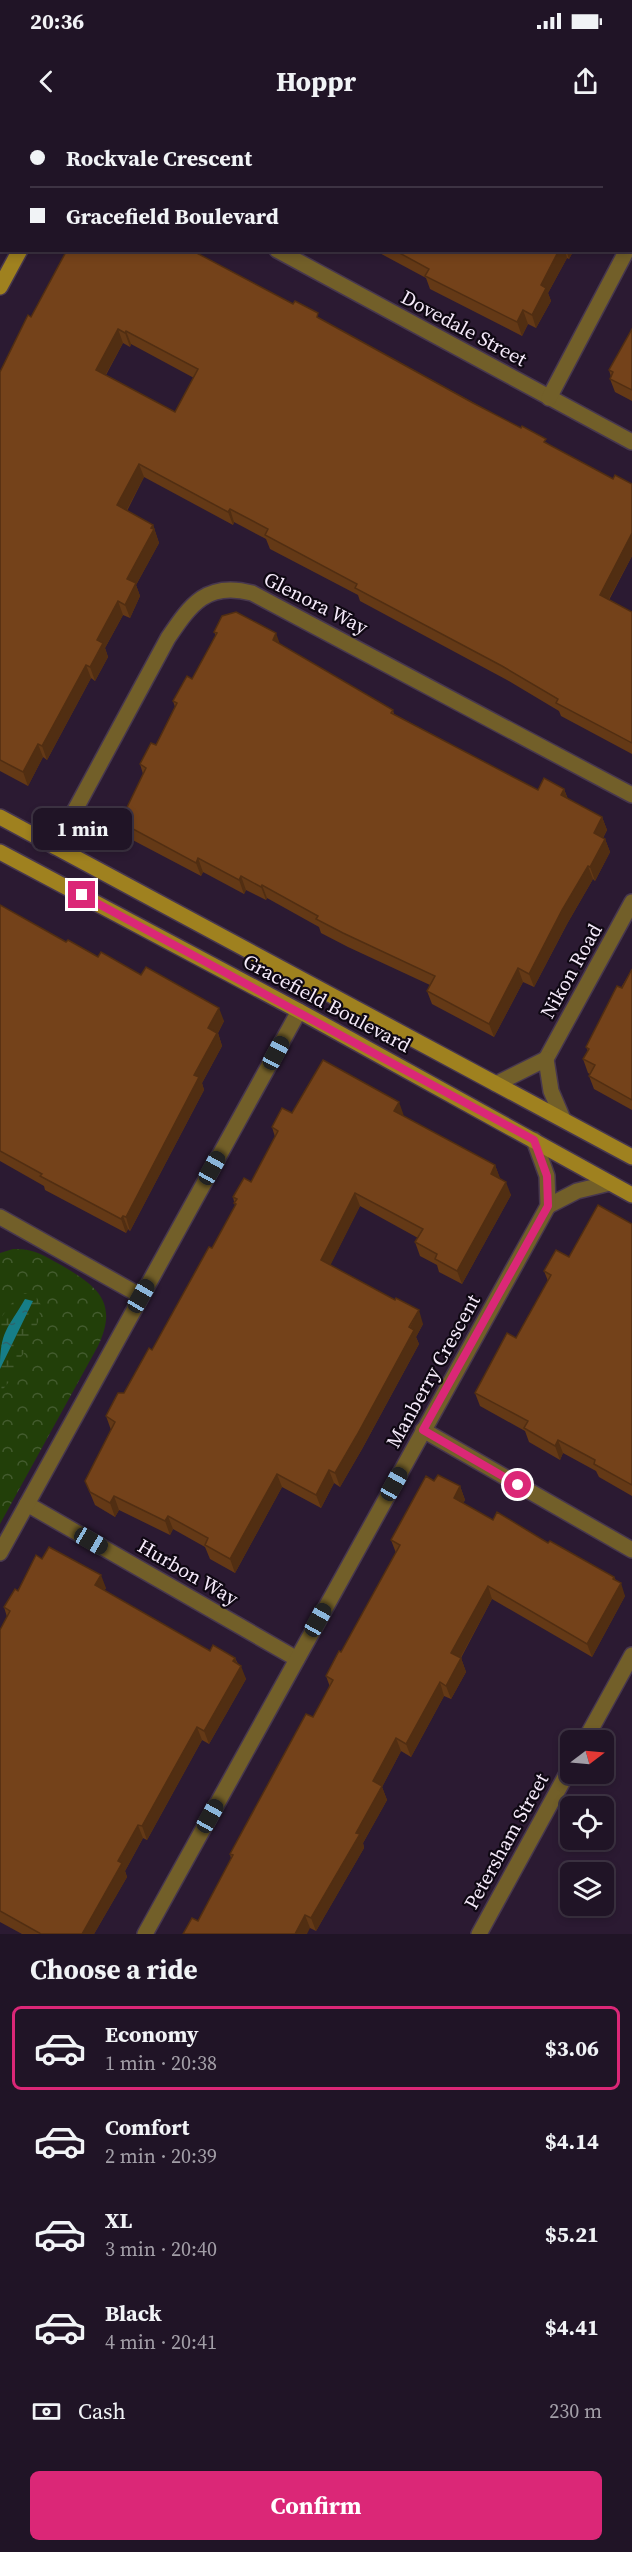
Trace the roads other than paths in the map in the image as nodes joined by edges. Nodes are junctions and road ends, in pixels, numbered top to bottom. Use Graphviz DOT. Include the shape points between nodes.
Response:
graph roads {
  1 [pos="19,252"];
  2 [pos="281,252"];
  3 [pos="626,252"];
  4 [pos="0,287"];
  5 [pos="549,398"];
  6 [pos="632,442"];
  7 [pos="632,795"];
  8 [pos="0,817"];
  9 [pos="55,847"];
  10 [pos="0,852"];
  11 [pos="632,902"];
  12 [pos="299,1011"];
  13 [pos="546,1059"];
  14 [pos="496,1084"];
  15 [pos="563,1119"];
  16 [pos="534,1140"];
  17 [pos="632,1157"];
  18 [pos="610,1183"];
  19 [pos="632,1195"];
  20 [pos="548,1206"];
  21 [pos="0,1217"];
  22 [pos="141,1296"];
  23 [pos="423,1430"];
  24 [pos="27,1504"];
  25 [pos="632,1550"];
  26 [pos="0,1553"];
  27 [pos="632,1655"];
  28 [pos="297,1659"];
  29 [pos="591,1730"];
  30 [pos="561,1784"];
  31 [pos="145,1934"];
  32 [pos="478,1934"];
  1 -- 4 [label="street"];
  2 -- 5 [label="street, Dovedale Street"];
  3 -- 5 [label="street"];
  5 -- 6 [label="street, Dovedale Street"];
  7 -- 9 [label="street, Glenora Way" via="252,593 222,591 198,599 168,638"];
  8 -- 9 [label="street, Gracefield Boulevard"];
  9 -- 14 [label="street, Gracefield Boulevard"];
  10 -- 12 [label="street, Gracefield Boulevard"];
  11 -- 13 [label="street, Nikon Road"];
  12 -- 16 [label="street, Gracefield Boulevard"];
  12 -- 22 [label="street"];
  13 -- 14 [label="street"];
  13 -- 15 [label="street" via="551,1091"];
  14 -- 15 [label="street, Gracefield Boulevard"];
  15 -- 17 [label="street, Gracefield Boulevard"];
  16 -- 18 [label="street, Gracefield Boulevard"];
  16 -- 20 [label="street" via="547,1176"];
  18 -- 19 [label="street, Gracefield Boulevard"];
  18 -- 20 [label="street" via="571,1193"];
  20 -- 23 [label="street, Manberry Crescent"];
  21 -- 22 [label="street"];
  22 -- 24 [label="street"];
  23 -- 25 [label="street"];
  23 -- 28 [label="street, Manberry Crescent"];
  24 -- 26 [label="street"];
  24 -- 28 [label="street, Hurbon Way"];
  27 -- 29 [label="street"];
  28 -- 31 [label="street, Manberry Crescent"];
  30 -- 32 [label="street, Petersham Street"];
}
